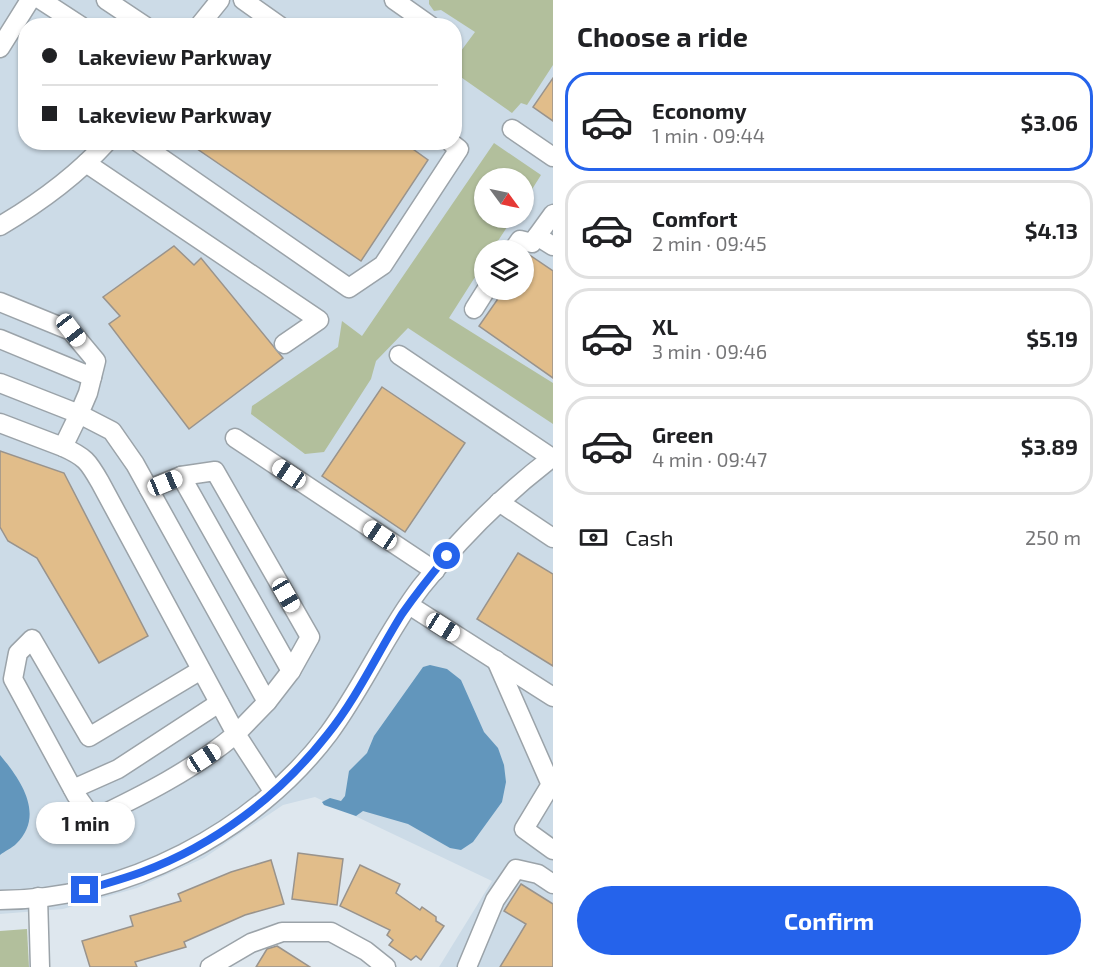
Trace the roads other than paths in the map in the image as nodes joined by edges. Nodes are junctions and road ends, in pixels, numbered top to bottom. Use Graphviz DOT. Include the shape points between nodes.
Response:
graph roads {
  1 [pos="30,0"];
  2 [pos="41,0"];
  3 [pos="106,0"];
  4 [pos="220,0"];
  5 [pos="243,0"];
  6 [pos="394,0"];
  7 [pos="19,18"];
  8 [pos="69,18"];
  9 [pos="133,18"];
  10 [pos="205,18"];
  11 [pos="269,18"];
  12 [pos="420,18"];
  13 [pos="18,19"];
  14 [pos="0,48"];
  15 [pos="512,129"];
  16 [pos="99,150"];
  17 [pos="150,150"];
  18 [pos="458,150"];
  19 [pos="553,156"];
  20 [pos="86,163"];
  21 [pos="553,214"];
  22 [pos="0,226"];
  23 [pos="537,236"];
  24 [pos="534,240"];
  25 [pos="553,246"];
  26 [pos="480,300"];
  27 [pos="0,302"];
  28 [pos="474,309"];
  29 [pos="0,339"];
  30 [pos="284,344"];
  31 [pos="399,355"];
  32 [pos="92,377"];
  33 [pos="0,383"];
  34 [pos="79,414"];
  35 [pos="0,423"];
  36 [pos="235,438"];
  37 [pos="63,447"];
  38 [pos="552,457"];
  39 [pos="182,476"];
  40 [pos="149,489"];
  41 [pos="499,502"];
  42 [pos="553,538"];
  43 [pos="435,571"];
  44 [pos="409,605"];
  45 [pos="496,660"];
  46 [pos="201,670"];
  47 [pos="291,671"];
  48 [pos="553,697"];
  49 [pos="267,702"];
  50 [pos="219,703"];
  51 [pos="236,734"];
  52 [pos="552,783"];
  53 [pos="73,789"];
  54 [pos="273,791"];
  55 [pos="553,850"];
  56 [pos="553,884"];
  57 [pos="38,897"];
  58 [pos="0,900"];
  59 [pos="40,967"];
  60 [pos="210,967"];
  61 [pos="386,967"];
  62 [pos="467,967"];
  1 -- 7 [label="street"];
  2 -- 8 [label="street"];
  3 -- 9 [label="street"];
  4 -- 10 [label="street"];
  5 -- 11 [label="street"];
  6 -- 12 [label="street"];
  13 -- 14 [label="street"];
  15 -- 19 [label="street"];
  16 -- 20 [label="street"];
  17 -- 18 [label="street" via="350,288 383,265"];
  20 -- 22 [label="street" via="32,207"];
  20 -- 30 [label="street" via="319,320"];
  21 -- 23 [label="street"];
  23 -- 24 [label="street"];
  23 -- 25 [label="street"];
  26 -- 28 [label="street"];
  27 -- 32 [label="street" via="71,330 96,361"];
  29 -- 32 [label="street"];
  31 -- 38 [label="street"];
  32 -- 34 [label="street"];
  33 -- 34 [label="street"];
  34 -- 37 [label="street"];
  34 -- 40 [label="street" via="112,431"];
  35 -- 37 [label="street"];
  36 -- 43 [label="street"];
  37 -- 46 [label="street" via="82,456 94,471"];
  38 -- 41 [label="street"];
  39 -- 40 [label="street"];
  39 -- 47 [label="street"];
  39 -- 47 [label="street" via="214,471 310,637"];
  40 -- 49 [label="street"];
  41 -- 42 [label="street"];
  41 -- 43 [label="street"];
  43 -- 44 [label="street"];
  44 -- 45 [label="street"];
  44 -- 54 [label="street" via="328,734"];
  45 -- 48 [label="street"];
  45 -- 52 [label="street"];
  46 -- 50 [label="street"];
  46 -- 53 [label="street" via="89,737 32,639 18,653 13,679"];
  47 -- 49 [label="street"];
  49 -- 51 [label="street"];
  50 -- 51 [label="street"];
  50 -- 53 [label="street" via="118,769"];
  51 -- 53 [label="street" via="142,796 93,819"];
  51 -- 54 [label="street"];
  52 -- 55 [label="street" via="524,829"];
  54 -- 57 [label="street" via="228,827 171,860 85,890"];
  56 -- 62 [label="street" via="538,874 516,869 495,900"];
  57 -- 58 [label="street"];
  57 -- 59 [label="street"];
  60 -- 61 [label="street" via="251,943 282,932 331,932"];
}
